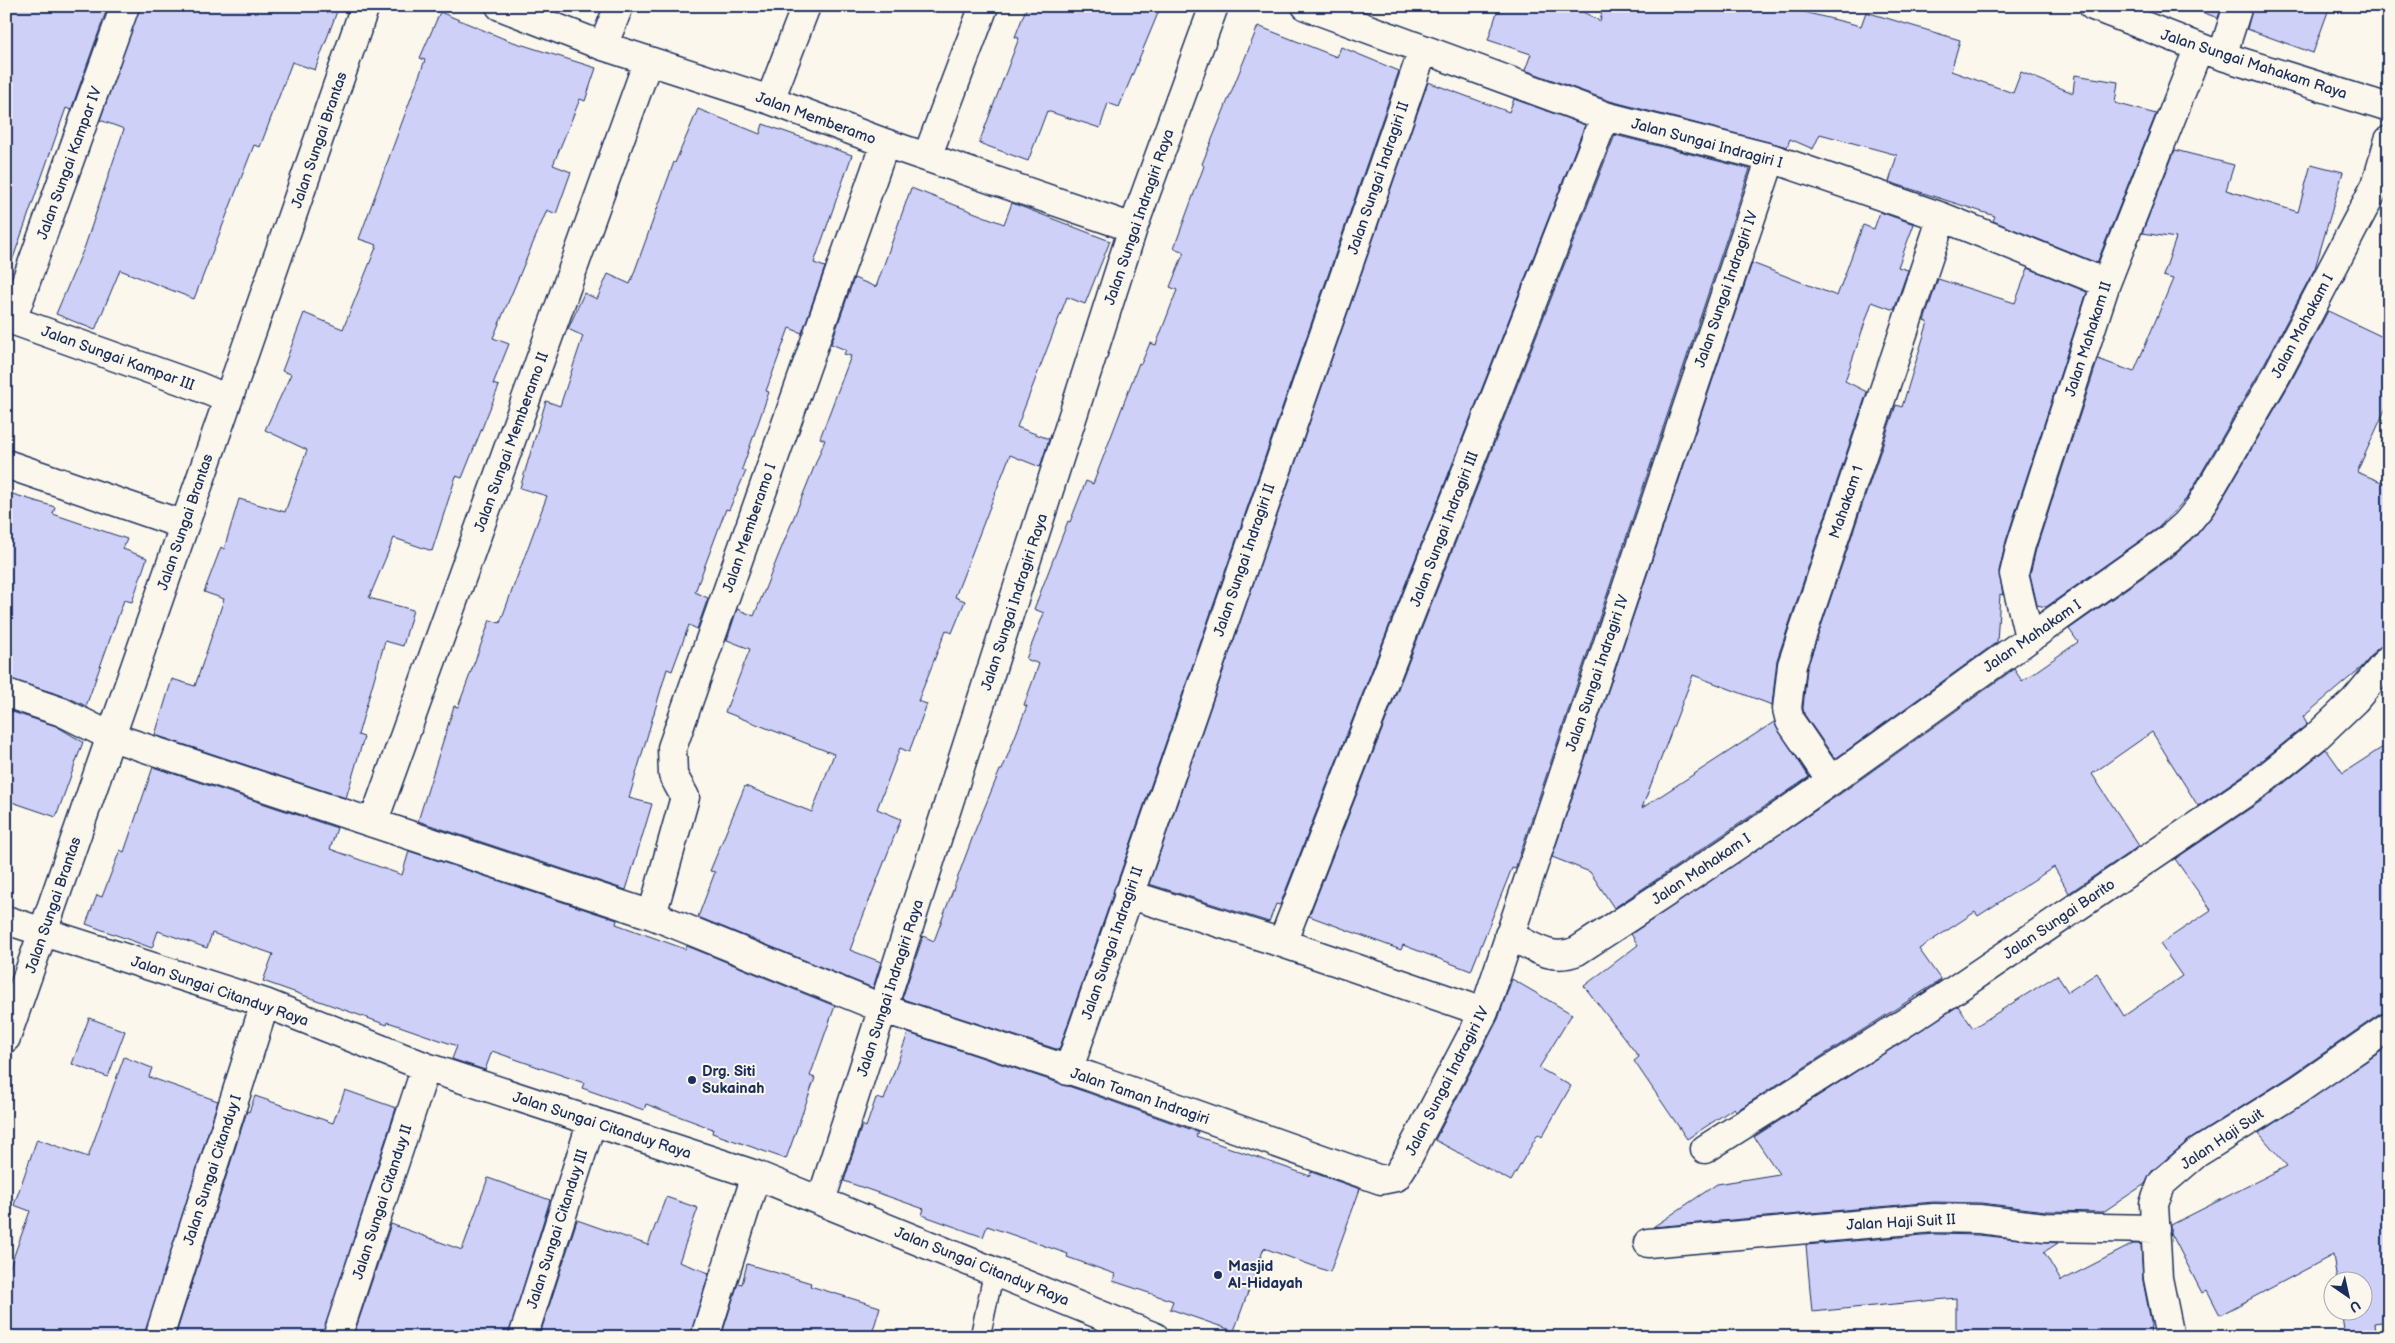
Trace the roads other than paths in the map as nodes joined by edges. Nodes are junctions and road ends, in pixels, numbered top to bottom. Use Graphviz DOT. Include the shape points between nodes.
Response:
graph roads {
  1 [pos="125,6"];
  2 [pos="365,6"];
  3 [pos="500,6"];
  4 [pos="619,6"];
  5 [pos="806,6"];
  6 [pos="984,6"];
  7 [pos="1214,6"];
  8 [pos="1306,6"];
  9 [pos="2093,6"];
  10 [pos="2238,6"];
  11 [pos="603,46"];
  12 [pos="1423,50"];
  13 [pos="2210,52"];
  14 [pos="648,61"];
  15 [pos="770,100"];
  16 [pos="2389,108"];
  17 [pos="1605,116"];
  18 [pos="2389,140"];
  19 [pos="884,143"];
  20 [pos="927,157"];
  21 [pos="1770,158"];
  22 [pos="1942,217"];
  23 [pos="1133,228"];
  24 [pos="2106,283"];
  25 [pos="9,319"];
  26 [pos="228,399"];
  27 [pos="6,464"];
  28 [pos="184,525"];
  29 [pos="2029,637"];
  30 [pos="2389,659"];
  31 [pos="6,693"];
  32 [pos="112,737"];
  33 [pos="1831,781"];
  34 [pos="373,823"];
  35 [pos="1128,894"];
  36 [pos="652,915"];
  37 [pos="6,920"];
  38 [pos="42,932"];
  39 [pos="1509,935"];
  40 [pos="1282,943"];
  41 [pos="265,1004"];
  42 [pos="884,1008"];
  43 [pos="1484,1012"];
  44 [pos="2389,1026"];
  45 [pos="6,1038"];
  46 [pos="426,1067"];
  47 [pos="1068,1071"];
  48 [pos="592,1121"];
  49 [pos="1704,1149"];
  50 [pos="756,1175"];
  51 [pos="1396,1176"];
  52 [pos="821,1201"];
  53 [pos="2156,1229"];
  54 [pos="1648,1243"];
  55 [pos="994,1271"];
  56 [pos="159,1337"];
  57 [pos="337,1337"];
  58 [pos="523,1337"];
  59 [pos="704,1337"];
  60 [pos="980,1337"];
  61 [pos="1155,1337"];
  62 [pos="2170,1337"];
  1 -- 25 [label="street, Jalan Sungai Kampar IV"];
  2 -- 26 [label="street, Jalan Sungai Brantas"];
  3 -- 11 [label="street, Jalan Memberamo"];
  4 -- 11 [label="street"];
  5 -- 15 [label="street"];
  6 -- 20 [label="street"];
  7 -- 23 [label="street, Jalan Sungai Indragiri Raya"];
  8 -- 12 [label="street, Jalan Sungai Indragiri I"];
  9 -- 13 [label="street, Jalan Sungai Mahakam Raya"];
  10 -- 13 [label="street, Jalan Mahakam II"];
  11 -- 14 [label="street, Jalan Memberamo"];
  12 -- 17 [label="street, Jalan Sungai Indragiri I"];
  12 -- 35 [label="street, Jalan Sungai Indragiri II"];
  13 -- 16 [label="street, Jalan Sungai Mahakam Raya"];
  13 -- 24 [label="street, Jalan Mahakam II"];
  14 -- 15 [label="street, Jalan Memberamo"];
  14 -- 34 [label="street, Jalan Sungai Memberamo II"];
  15 -- 19 [label="street, Jalan Memberamo"];
  17 -- 21 [label="street, Jalan Sungai Indragiri I"];
  17 -- 40 [label="street, Jalan Sungai Indragiri III"];
  18 -- 29 [label="street, Jalan Mahakam I" via="2376,185 2276,376 2200,507 2168,540"];
  19 -- 20 [label="street, Jalan Memberamo"];
  19 -- 36 [label="street, Jalan Memberamo I" via="672,748 673,775 684,797"];
  20 -- 23 [label="street, Jalan Memberamo"];
  21 -- 22 [label="street, Jalan Sungai Indragiri I"];
  21 -- 39 [label="street, Jalan Sungai Indragiri IV"];
  22 -- 24 [label="street, Jalan Sungai Indragiri I"];
  22 -- 33 [label="street, Mahakam 1" via="1792,665 1787,709 1790,721"];
  23 -- 42 [label="street, Jalan Sungai Indragiri Raya"];
  24 -- 29 [label="street, Jalan Mahakam II" via="2014,574"];
  25 -- 26 [label="street, Jalan Sungai Kampar III"];
  26 -- 28 [label="street, Jalan Sungai Brantas"];
  27 -- 28 [label="street"];
  28 -- 32 [label="street, Jalan Sungai Brantas"];
  29 -- 33 [label="street, Jalan Mahakam I"];
  30 -- 49 [label="street, Jalan Sungai Barito" via="2348,707 2258,784 1925,1010"];
  31 -- 32 [label="street, Jalan Taman Indragiri" via="62,712"];
  32 -- 34 [label="street, Jalan Taman Indragiri"];
  32 -- 38 [label="street, Jalan Sungai Brantas"];
  33 -- 39 [label="street, Jalan Mahakam I" via="1577,951 1564,956 1549,954"];
  34 -- 36 [label="street, Jalan Taman Indragiri"];
  35 -- 40 [label="street"];
  35 -- 47 [label="street, Jalan Sungai Indragiri II"];
  36 -- 42 [label="street, Jalan Taman Indragiri"];
  37 -- 38 [label="street, Jalan Sungai Citanduy Raya"];
  38 -- 41 [label="street, Jalan Sungai Citanduy Raya"];
  38 -- 45 [label="street, Jalan Sungai Brantas"];
  39 -- 43 [label="street, Jalan Sungai Indragiri IV"];
  40 -- 43 [label="street"];
  41 -- 46 [label="street, Jalan Sungai Citanduy Raya"];
  41 -- 56 [label="street, Jalan Sungai Citanduy I"];
  42 -- 47 [label="street, Jalan Taman Indragiri"];
  42 -- 52 [label="street, Jalan Sungai Indragiri Raya"];
  43 -- 51 [label="street, Jalan Sungai Indragiri IV"];
  44 -- 53 [label="street, Jalan Haji Suit" via="2182,1165 2162,1183 2154,1204"];
  46 -- 48 [label="street, Jalan Sungai Citanduy Raya"];
  46 -- 57 [label="street, Jalan Sungai Citanduy II"];
  47 -- 51 [label="street, Jalan Taman Indragiri" via="1382,1180"];
  48 -- 50 [label="street, Jalan Sungai Citanduy Raya"];
  48 -- 58 [label="street, Jalan Sungai Citanduy III"];
  50 -- 52 [label="street, Jalan Sungai Citanduy Raya"];
  50 -- 59 [label="street"];
  52 -- 55 [label="street, Jalan Sungai Citanduy Raya"];
  53 -- 54 [label="street, Jalan Haji Suit II" via="2045,1227 1979,1219 1934,1218"];
  53 -- 62 [label="street, Jalan Haji Suit" via="2158,1278"];
  55 -- 60 [label="lane"];
  55 -- 61 [label="street, Jalan Sungai Citanduy Raya"];
}
